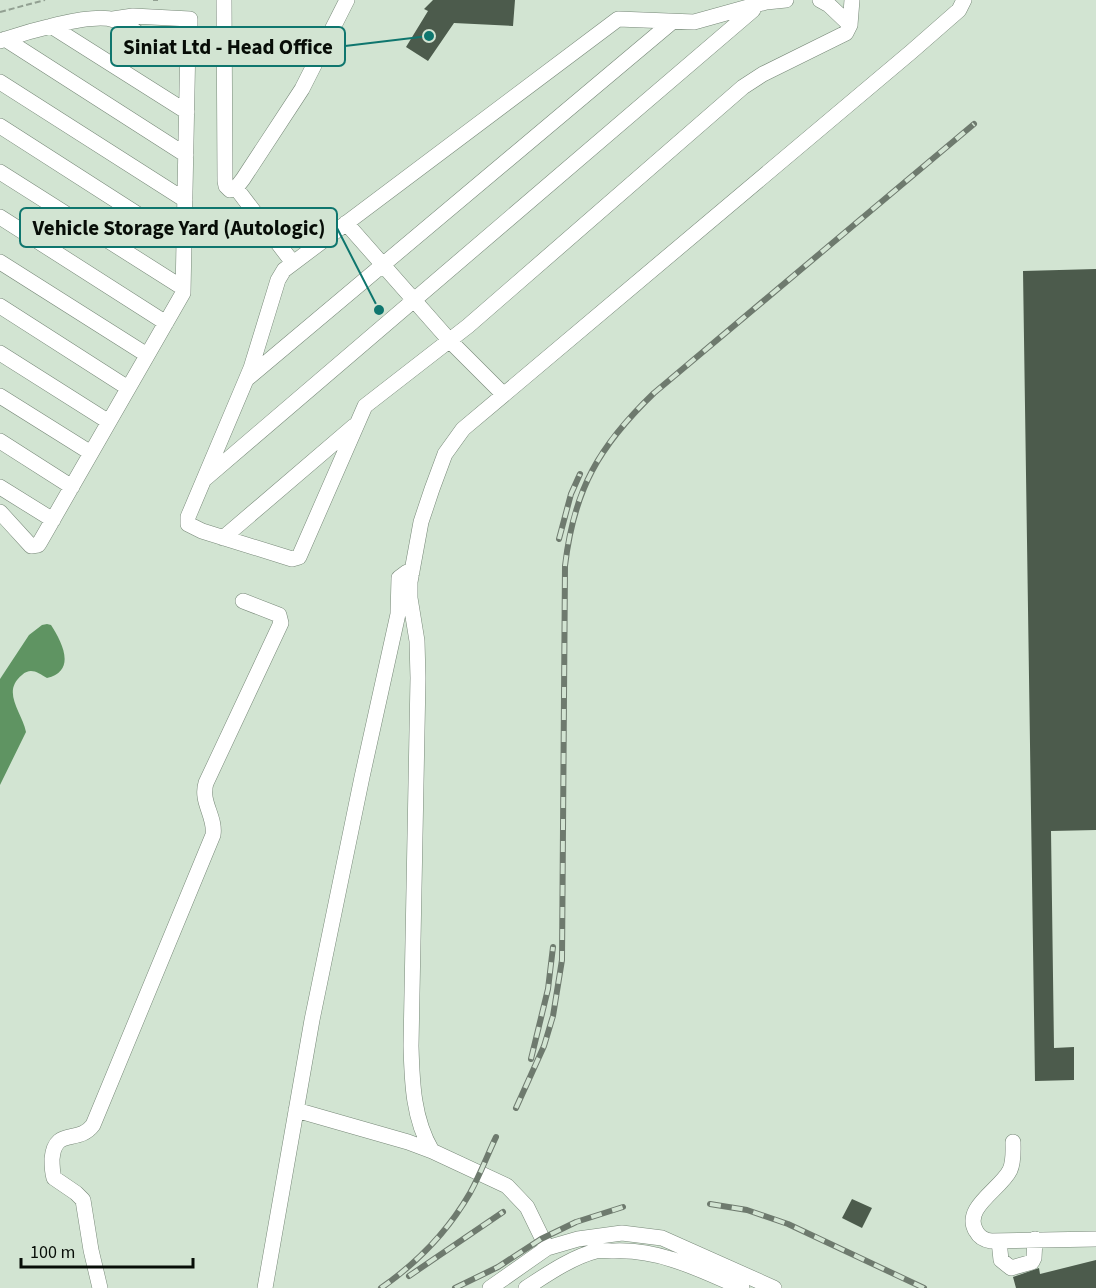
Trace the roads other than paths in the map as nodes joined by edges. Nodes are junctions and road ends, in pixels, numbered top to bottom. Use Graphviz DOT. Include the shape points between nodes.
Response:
graph roads {
  1 [pos="224,0"];
  2 [pos="347,0"];
  3 [pos="786,0"];
  4 [pos="820,0"];
  5 [pos="852,0"];
  6 [pos="964,0"];
  7 [pos="757,6"];
  8 [pos="113,19"];
  9 [pos="672,22"];
  10 [pos="850,25"];
  11 [pos="51,26"];
  12 [pos="189,39"];
  13 [pos="224,39"];
  14 [pos="3,40"];
  15 [pos="0,82"];
  16 [pos="187,112"];
  17 [pos="0,126"];
  18 [pos="186,155"];
  19 [pos="0,172"];
  20 [pos="236,188"];
  21 [pos="185,200"];
  22 [pos="0,217"];
  23 [pos="346,223"];
  24 [pos="184,244"];
  25 [pos="0,262"];
  26 [pos="293,263"];
  27 [pos="383,265"];
  28 [pos="183,288"];
  29 [pos="415,301"];
  30 [pos="0,306"];
  31 [pos="166,322"];
  32 [pos="450,341"];
  33 [pos="0,353"];
  34 [pos="147,355"];
  35 [pos="246,380"];
  36 [pos="128,388"];
  37 [pos="503,394"];
  38 [pos="0,396"];
  39 [pos="109,422"];
  40 [pos="356,424"];
  41 [pos="0,441"];
  42 [pos="91,453"];
  43 [pos="203,480"];
  44 [pos="72,486"];
  45 [pos="0,488"];
  46 [pos="0,512"];
  47 [pos="53,520"];
  48 [pos="223,538"];
  49 [pos="412,572"];
  50 [pos="243,600"];
  51 [pos="296,1110"];
  52 [pos="1013,1142"];
  53 [pos="432,1151"];
  54 [pos="1035,1239"];
  55 [pos="1096,1239"];
  56 [pos="999,1241"];
  57 [pos="547,1248"];
  58 [pos="514,1272"];
  59 [pos="100,1288"];
  60 [pos="265,1288"];
  61 [pos="490,1288"];
  62 [pos="526,1288"];
  63 [pos="742,1288"];
  64 [pos="774,1288"];
  1 -- 13 [label="lane"];
  2 -- 20 [label="lane" via="302,89"];
  3 -- 7 [label="lane"];
  4 -- 10 [label="lane"];
  5 -- 10 [label="lane"];
  6 -- 37 [label="lane" via="959,10 910,52"];
  7 -- 9 [label="lane" via="704,20"];
  7 -- 29 [label="lane"];
  8 -- 11 [label="lane"];
  8 -- 12 [label="lane" via="162,49"];
  8 -- 12 [label="lane" via="190,19"];
  9 -- 23 [label="lane" via="612,22"];
  9 -- 27 [label="lane"];
  10 -- 32 [label="lane" via="843,36 743,87"];
  11 -- 14 [label="lane"];
  11 -- 16 [label="lane"];
  12 -- 13 [label="lane"];
  12 -- 16 [label="lane"];
  13 -- 20 [label="lane" via="225,181 227,189"];
  14 -- 18 [label="lane"];
  15 -- 21 [label="lane"];
  16 -- 18 [label="lane"];
  17 -- 24 [label="lane"];
  18 -- 21 [label="lane"];
  19 -- 28 [label="lane"];
  20 -- 26 [label="lane"];
  21 -- 24 [label="lane"];
  22 -- 31 [label="lane"];
  23 -- 26 [label="lane"];
  23 -- 27 [label="lane"];
  24 -- 28 [label="lane"];
  25 -- 34 [label="lane"];
  26 -- 35 [label="lane" via="278,280"];
  27 -- 29 [label="lane"];
  27 -- 35 [label="lane"];
  28 -- 31 [label="lane"];
  29 -- 32 [label="lane"];
  29 -- 43 [label="lane"];
  30 -- 36 [label="lane"];
  31 -- 34 [label="lane"];
  32 -- 37 [label="lane"];
  32 -- 40 [label="lane" via="370,401"];
  33 -- 39 [label="lane"];
  34 -- 36 [label="lane"];
  35 -- 43 [label="lane"];
  36 -- 39 [label="lane"];
  37 -- 49 [label="lane" via="463,429 446,454 421,522"];
  38 -- 42 [label="lane"];
  39 -- 42 [label="lane"];
  40 -- 48 [label="lane"];
  40 -- 48 [label="lane" via="299,557 292,559"];
  41 -- 44 [label="lane"];
  42 -- 44 [label="lane"];
  43 -- 48 [label="lane" via="188,524"];
  44 -- 47 [label="lane"];
  45 -- 47 [label="lane"];
  46 -- 47 [label="lane" via="34,546"];
  49 -- 51 [label="lane" via="399,578 398,614"];
  49 -- 53 [label="lane" via="410,598 418,678 411,1057 417,1113"];
  50 -- 59 [label="lane" via="275,612 281,623 208,776 205,802 213,835 93,1125 87,1132 64,1139 53,1148 54,1178 83,1200"];
  51 -- 53 [label="lane"];
  51 -- 60 [label="lane"];
  52 -- 56 [label="lane" via="1010,1169 972,1219 980,1237"];
  53 -- 57 [label="lane" via="507,1185 527,1208"];
  54 -- 55 [label="lane"];
  54 -- 56 [label="lane"];
  54 -- 56 [label="lane" via="1032,1262 1011,1268 1001,1262"];
  57 -- 58 [label="lane"];
  57 -- 64 [label="lane" via="604,1234 642,1234 689,1249"];
  58 -- 61 [label="lane"];
  58 -- 62 [label="lane"];
  62 -- 63 [label="lane" via="596,1251 643,1251"];
}
